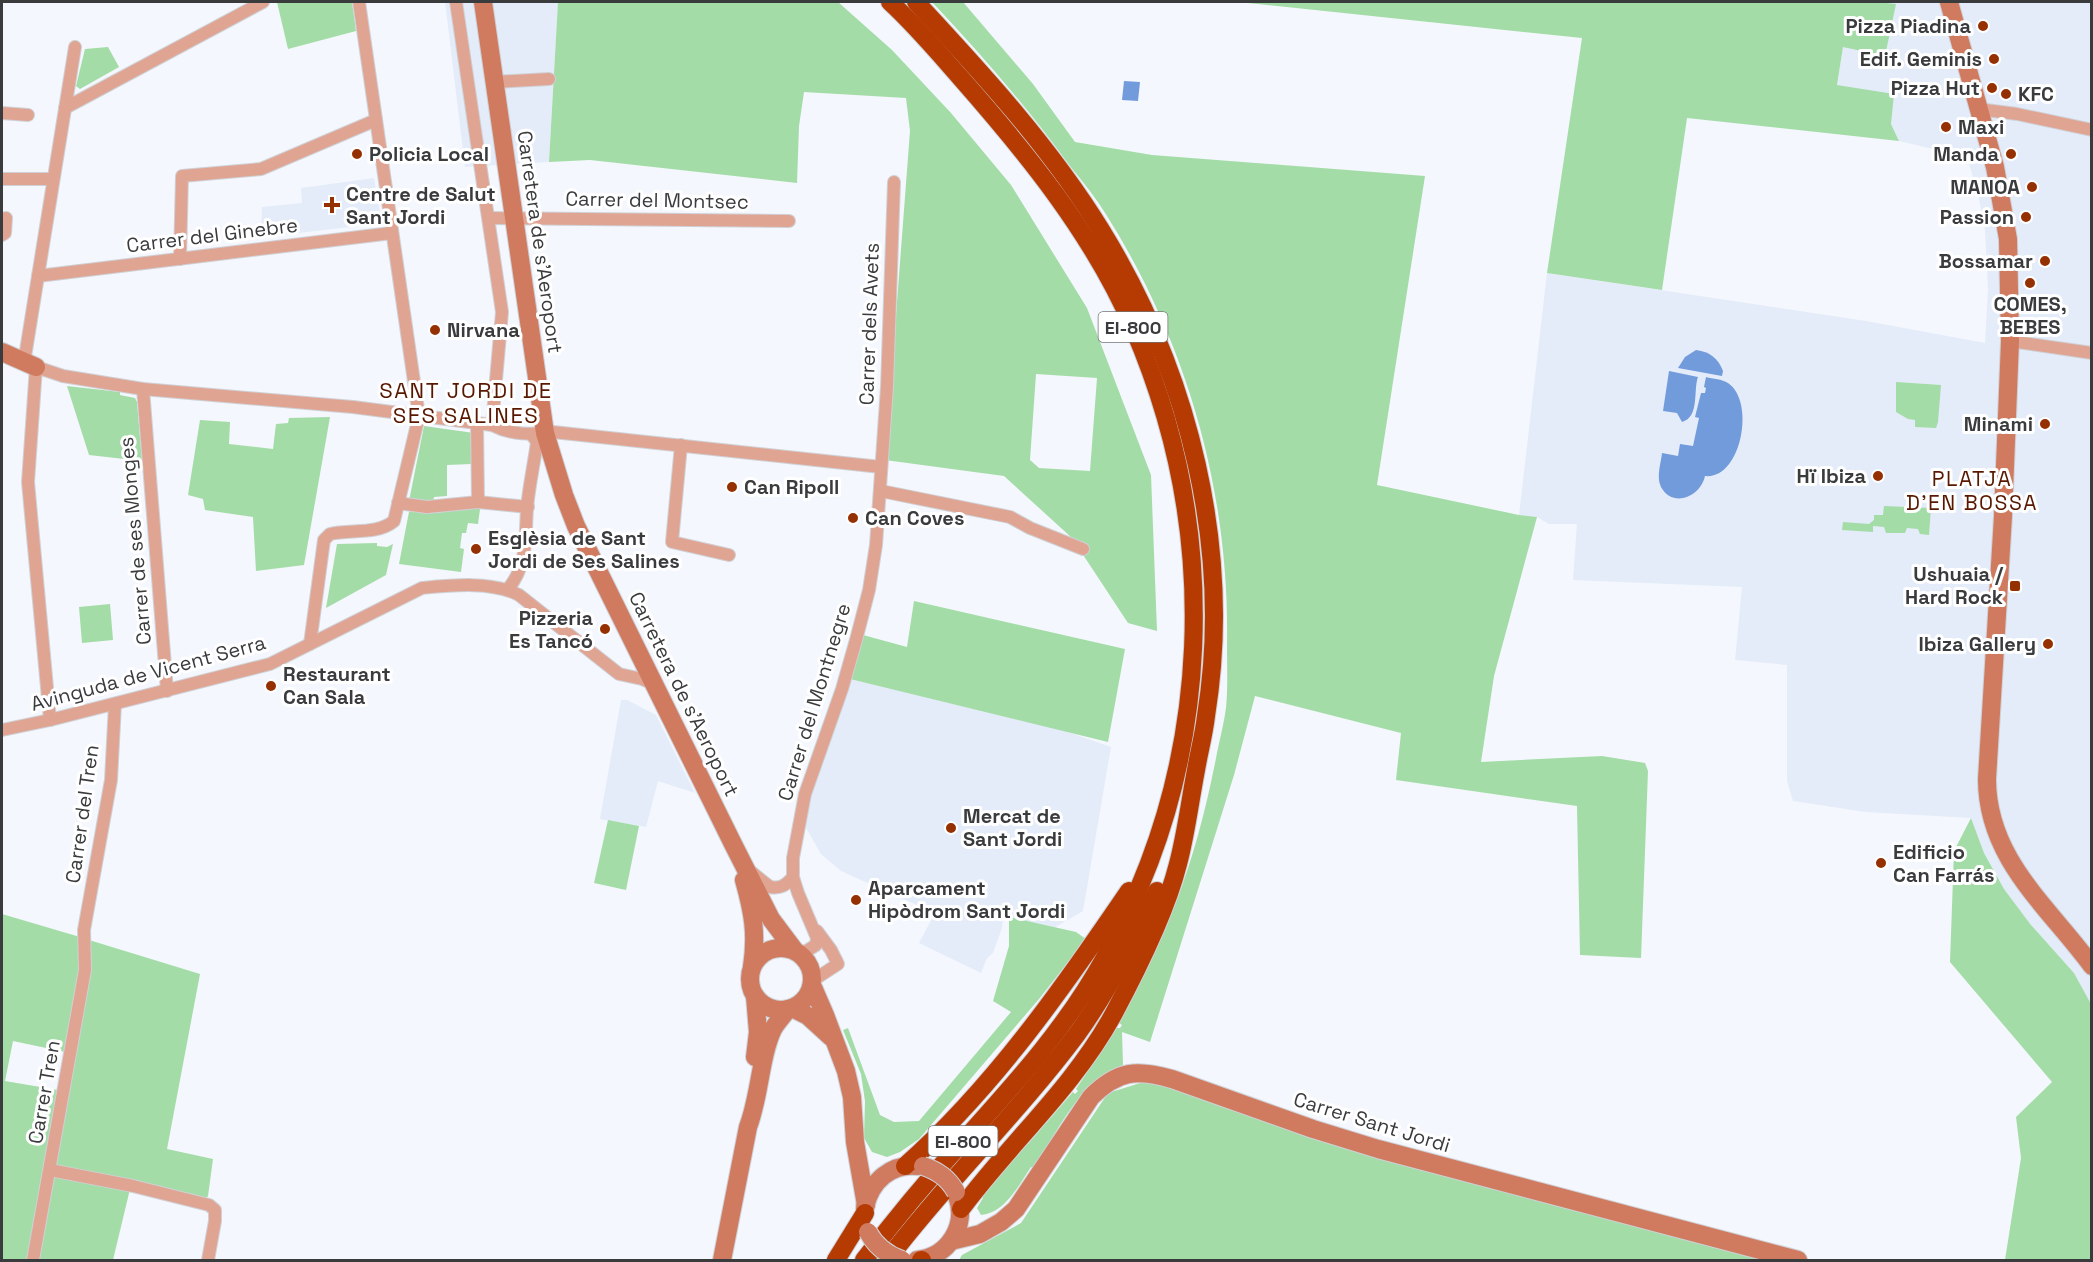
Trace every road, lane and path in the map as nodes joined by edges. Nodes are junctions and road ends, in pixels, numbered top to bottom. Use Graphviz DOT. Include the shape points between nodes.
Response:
graph roads {
  1 [pos="237,2"];
  2 [pos="263,2"];
  3 [pos="358,2"];
  4 [pos="456,2"];
  5 [pos="483,2"];
  6 [pos="890,2"];
  7 [pos="916,2"];
  8 [pos="1949,2"];
  9 [pos="235,15"];
  10 [pos="75,46"];
  11 [pos="549,79"];
  12 [pos="494,82"];
  13 [pos="65,108"];
  14 [pos="1978,109"];
  15 [pos="2,113"];
  16 [pos="28,115"];
  17 [pos="376,120"];
  18 [pos="2091,130"];
  19 [pos="2,179"];
  20 [pos="53,179"];
  21 [pos="894,182"];
  22 [pos="514,217"];
  23 [pos="489,218"];
  24 [pos="6,219"];
  25 [pos="789,221"];
  26 [pos="392,233"];
  27 [pos="2,235"];
  28 [pos="180,259"];
  29 [pos="38,276"];
  30 [pos="2010,341"];
  31 [pos="2,352"];
  32 [pos="2091,353"];
  33 [pos="30,365"];
  34 [pos="143,389"];
  35 [pos="419,416"];
  36 [pos="477,424"];
  37 [pos="492,425"];
  38 [pos="539,434"];
  39 [pos="681,445"];
  40 [pos="881,467"];
  41 [pos="881,491"];
  42 [pos="478,502"];
  43 [pos="398,503"];
  44 [pos="528,507"];
  45 [pos="1083,549"];
  46 [pos="729,555"];
  47 [pos="508,589"];
  48 [pos="310,644"];
  49 [pos="654,684"];
  50 [pos="167,691"];
  51 [pos="115,704"];
  52 [pos="50,720"];
  53 [pos="2,730"];
  54 [pos="1190,799"];
  55 [pos="733,843"];
  56 [pos="1153,855"];
  57 [pos="745,866"];
  58 [pos="793,877"];
  59 [pos="811,922"];
  60 [pos="84,930"];
  61 [pos="796,952"];
  62 [pos="2091,966"];
  63 [pos="752,970"];
  64 [pos="812,983"];
  65 [pos="755,996"];
  66 [pos="790,1009"];
  67 [pos="832,1038"];
  68 [pos="750,1114"];
  69 [pos="855,1142"];
  70 [pos="908,1167"];
  71 [pos="50,1170"];
  72 [pos="959,1205"];
  73 [pos="865,1209"];
  74 [pos="1002,1222"];
  75 [pos="950,1248"];
  76 [pos="33,1260"];
  77 [pos="208,1260"];
  78 [pos="722,1260"];
  79 [pos="836,1260"];
  80 [pos="864,1260"];
  81 [pos="887,1260"];
  82 [pos="917,1260"];
  83 [pos="1798,1260"];
  1 -- 9 [label="street"];
  2 -- 9 [label="street"];
  3 -- 17 [label="street"];
  4 -- 23 [label="street"];
  5 -- 12 [label="street, Carretera de s'Aeroport"];
  6 -- 56 [label="highway, EI-800" via="1008,132 1078,229 1132,325 1166,418 1189,530 1194,653 1174,783"];
  7 -- 54 [label="highway, EI-800" via="989,82 1065,177 1123,268 1169,369 1199,476 1208,527 1213,598 1207,715"];
  8 -- 14 [label="street"];
  9 -- 13 [label="street"];
  10 -- 13 [label="street"];
  11 -- 12 [label="street"];
  12 -- 22 [label="street, Carretera de s'Aeroport"];
  13 -- 20 [label="street"];
  14 -- 18 [label="street"];
  14 -- 30 [label="street" via="2007,224"];
  15 -- 16 [label="street"];
  17 -- 26 [label="street"];
  17 -- 28 [label="street" via="261,169 182,176"];
  19 -- 20 [label="street"];
  20 -- 29 [label="street"];
  21 -- 40 [label="street, Carrer dels Avets"];
  22 -- 23 [label="street, Carrer del Montsec"];
  22 -- 25 [label="street, Carrer del Montsec"];
  22 -- 38 [label="street, Carretera de s'Aeroport"];
  23 -- 37 [label="street" via="502,312"];
  24 -- 27 [label="street"];
  26 -- 28 [label="street, Carrer del Ginebre"];
  26 -- 35 [label="street"];
  28 -- 29 [label="street, Carrer del Ginebre"];
  29 -- 33 [label="street"];
  30 -- 32 [label="street"];
  30 -- 62 [label="street" via="1988,802 1997,834 2016,873"];
  31 -- 33 [label="street"];
  33 -- 34 [label="street" via="63,376"];
  33 -- 52 [label="street" via="27,482"];
  34 -- 35 [label="street"];
  34 -- 50 [label="street, Carrer de ses Monges"];
  35 -- 36 [label="street"];
  35 -- 43 [label="street"];
  36 -- 37 [label="street"];
  36 -- 42 [label="street"];
  37 -- 38 [label="street" via="504,431"];
  38 -- 39 [label="street" via="553,432"];
  38 -- 44 [label="street"];
  38 -- 49 [label="street, Carretera de s'Aeroport" via="576,526"];
  39 -- 40 [label="street"];
  39 -- 46 [label="street" via="672,542"];
  40 -- 41 [label="street, Carrer del Montnegre"];
  41 -- 45 [label="street" via="1010,517"];
  41 -- 58 [label="street, Carrer del Montnegre" via="869,590 842,689 805,794"];
  42 -- 43 [label="street" via="427,507"];
  42 -- 44 [label="street"];
  43 -- 48 [label="street" via="394,521 387,527 339,532 324,540"];
  44 -- 47 [label="street" via="526,545 518,577"];
  47 -- 48 [label="street, Avinguda de Vicent Serra" via="422,588"];
  47 -- 49 [label="street, Avinguda de Vicent Serra" via="619,674"];
  48 -- 50 [label="street, Avinguda de Vicent Serra" via="270,663"];
  49 -- 55 [label="street, Carretera de s'Aeroport"];
  50 -- 51 [label="street, Avinguda de Vicent Serra"];
  51 -- 52 [label="street, Avinguda de Vicent Serra"];
  51 -- 60 [label="street, Carrer del Tren" via="111,780"];
  52 -- 53 [label="street, Avinguda de Vicent Serra"];
  54 -- 72 [label="highway" via="1178,866 1156,926 1113,1015 1054,1100"];
  54 -- 81 [label="highway, EI-800" via="1161,883 1122,964 1098,1003 1045,1075"];
  55 -- 57 [label="street"];
  55 -- 63 [label="street" via="754,920"];
  56 -- 70 [label="highway" via="1092,946 1008,1057"];
  56 -- 80 [label="highway, EI-800" via="1104,960 1063,1023"];
  57 -- 58 [label="street" via="770,887 787,885"];
  57 -- 61 [label="street" via="771,919"];
  58 -- 59 [label="street, Carrer del Montnegre"];
  59 -- 61 [label="street, Carrer del Montnegre" via="816,945"];
  59 -- 64 [label="street, Carrer del Montnegre" via="838,964"];
  60 -- 71 [label="street, Carrer Tren" via="85,970"];
  61 -- 63 [label="street" via="774,949 764,954"];
  61 -- 64 [label="street" via="808,964"];
  63 -- 65 [label="street" via="750,979"];
  64 -- 66 [label="street" via="805,999"];
  64 -- 67 [label="street"];
  65 -- 66 [label="street" via="769,1008"];
  65 -- 68 [label="street" via="758,1032"];
  66 -- 67 [label="street" via="813,1020"];
  66 -- 68 [label="street" via="769,1040"];
  67 -- 69 [label="street" via="852,1097"];
  68 -- 78 [label="street"];
  69 -- 70 [label="street" via="872,1164"];
  69 -- 73 [label="street"];
  70 -- 72 [label="street, bridge" via="939,1173 951,1185"];
  70 -- 73 [label="street" via="887,1173 873,1186"];
  71 -- 76 [label="street, Carrer Tren"];
  71 -- 77 [label="street" via="209,1205 215,1221"];
  72 -- 74 [label="street" via="976,1224"];
  72 -- 75 [label="street" via="958,1228"];
  73 -- 79 [label="highway"];
  73 -- 82 [label="street, bridge" via="868,1232 875,1243 885,1252"];
  74 -- 75 [label="street, Carrer Sant Jordi"];
  74 -- 83 [label="street, Carrer Sant Jordi" via="1023,1200 1091,1097 1103,1085 1133,1072 1172,1079 1378,1149"];
  75 -- 82 [label="street"];
}
